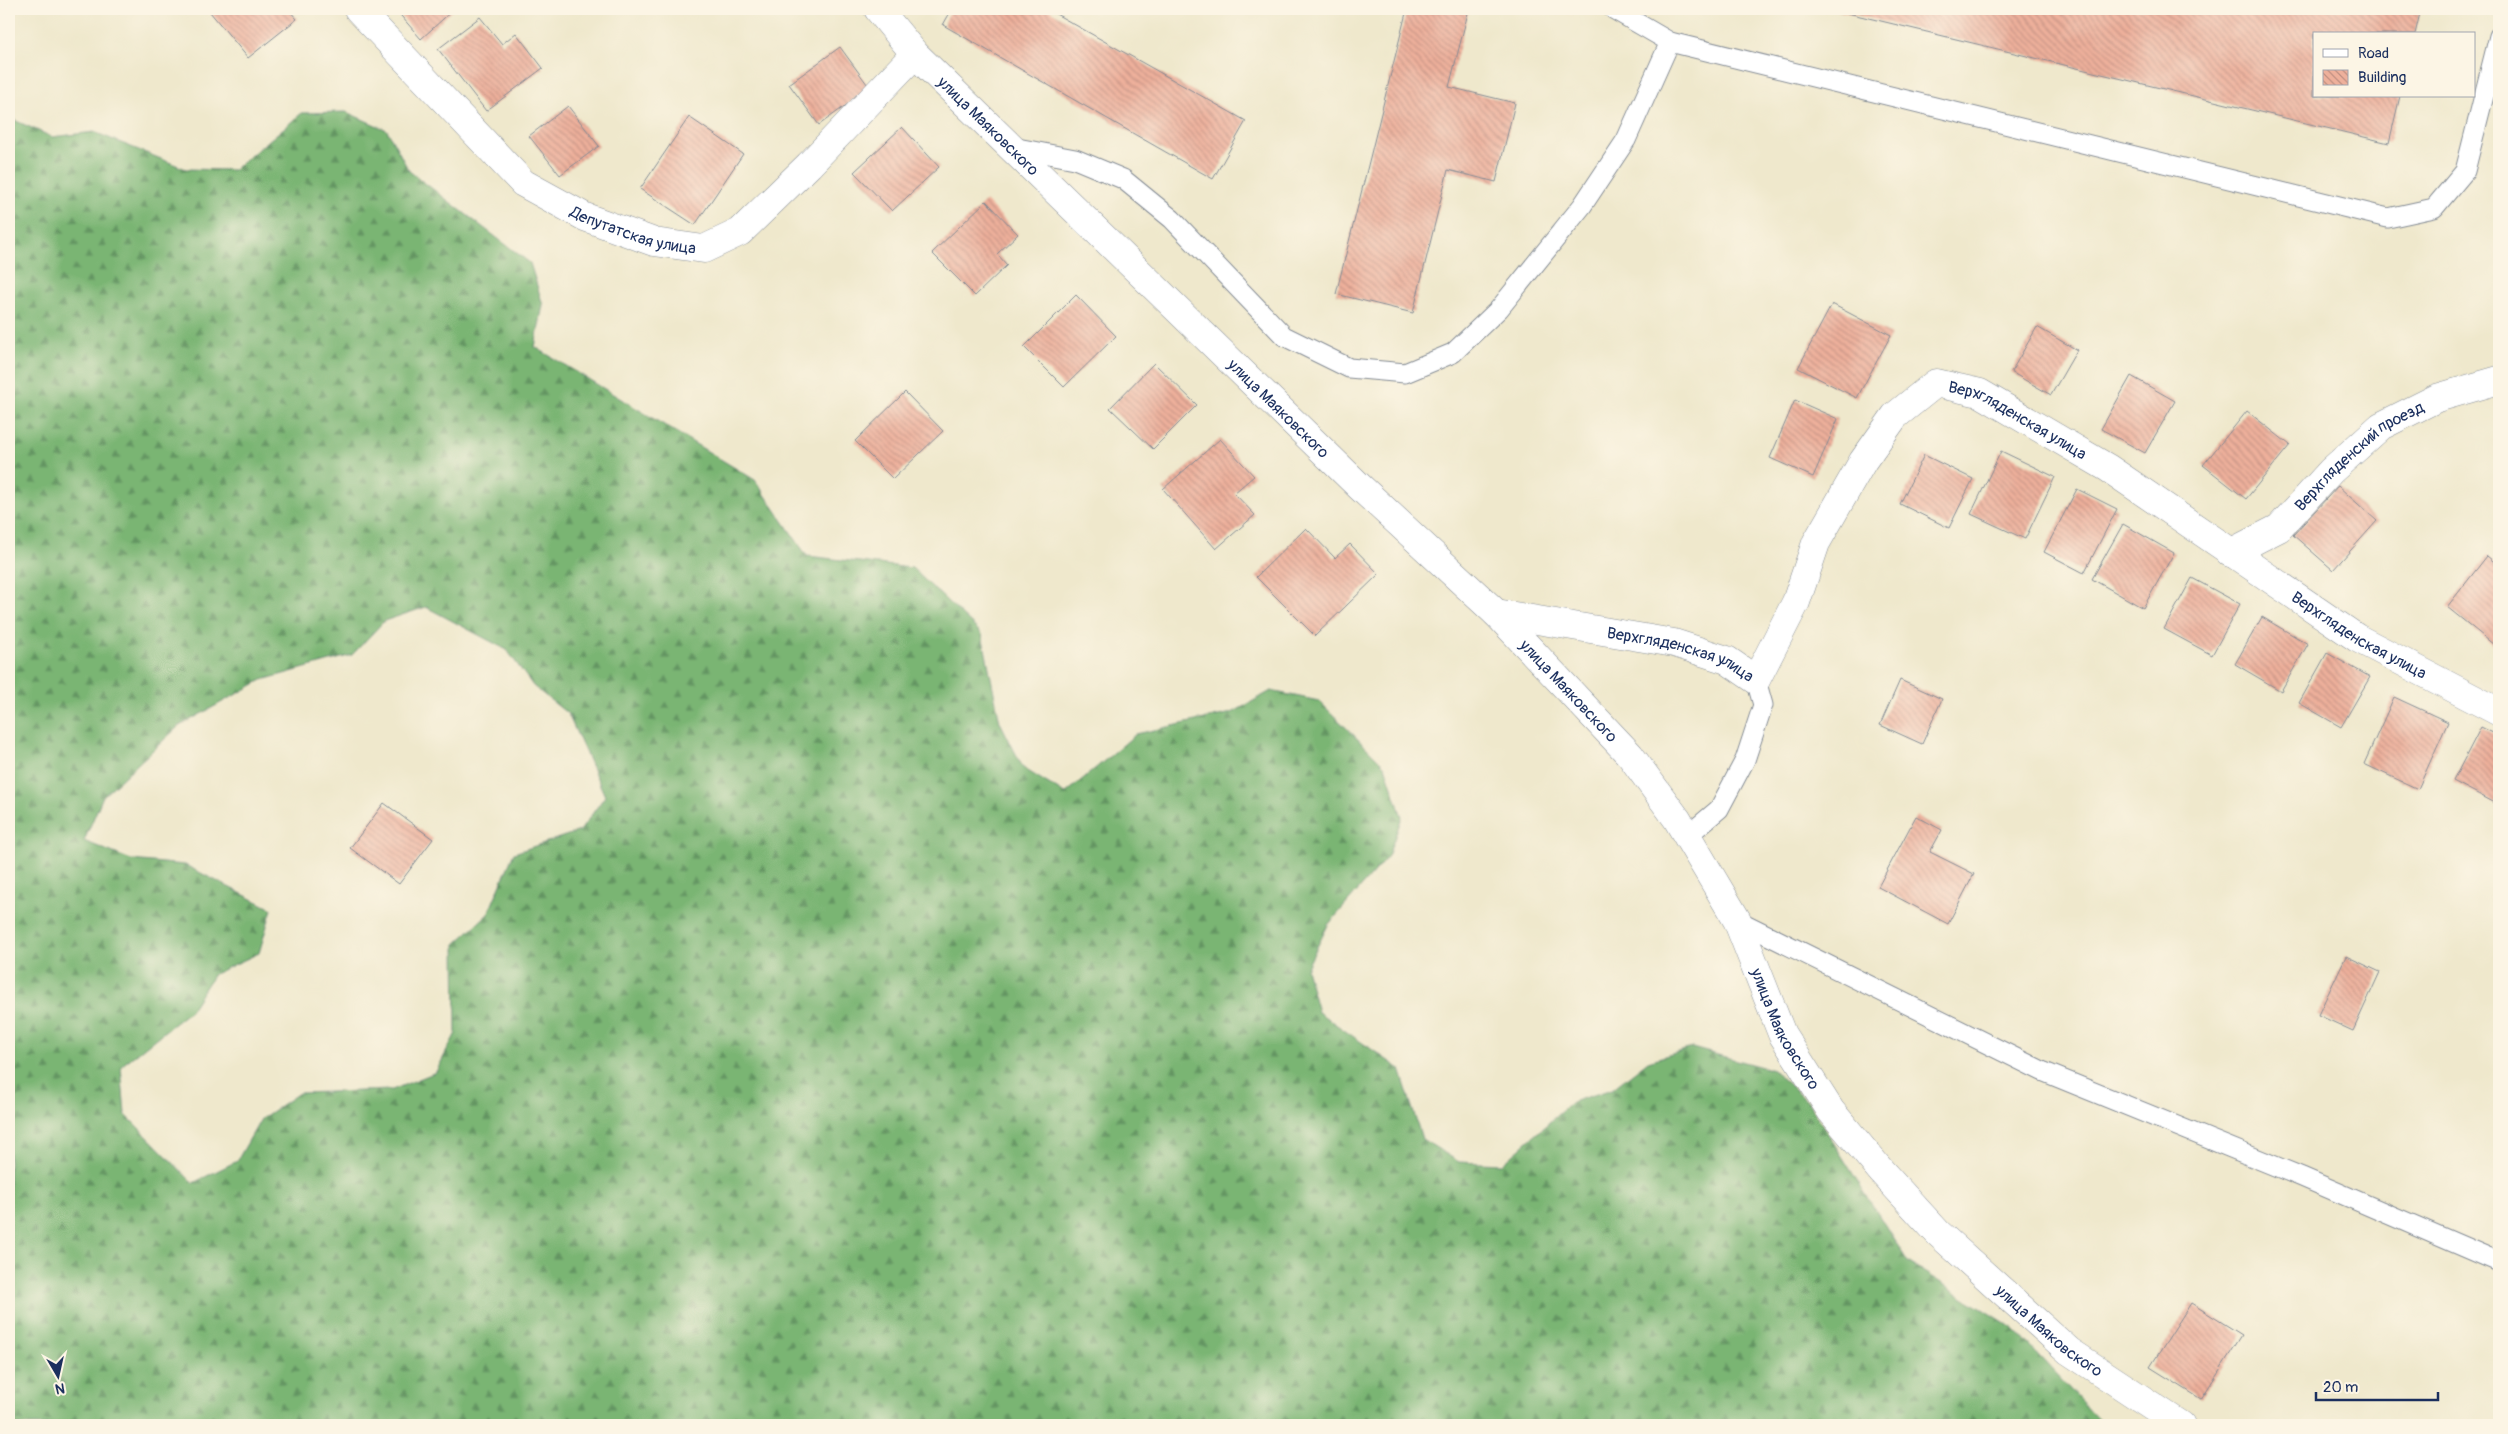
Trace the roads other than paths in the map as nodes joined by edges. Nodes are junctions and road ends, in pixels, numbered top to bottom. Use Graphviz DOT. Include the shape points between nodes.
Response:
graph roads {
  1 [pos="358,9"];
  2 [pos="878,9"];
  3 [pos="1613,9"];
  4 [pos="2499,36"];
  5 [pos="1670,42"];
  6 [pos="915,54"];
  7 [pos="1012,147"];
  8 [pos="2499,380"];
  9 [pos="2230,553"];
  10 [pos="1496,613"];
  11 [pos="1756,680"];
  12 [pos="2499,712"];
  13 [pos="1687,836"];
  14 [pos="1737,920"];
  15 [pos="2499,1262"];
  16 [pos="2181,1425"];
  1 -- 6 [label="street, Депутатская улица" via="523,183 585,217 654,242 704,249 740,232"];
  2 -- 6 [label="street, улица Маяковского"];
  3 -- 5 [label="lane"];
  4 -- 5 [label="lane" via="2465,171 2434,208 2388,218"];
  5 -- 7 [label="lane" via="1626,140 1582,206 1499,309 1453,353 1405,373 1349,368 1284,336 1172,219 1124,179 1075,159"];
  6 -- 7 [label="street, улица Маяковского"];
  7 -- 10 [label="street, улица Маяковского" via="1360,487"];
  8 -- 9 [label="street, Верхгляденский проезд" via="2437,398 2382,426 2331,471 2279,528"];
  9 -- 11 [label="street, Верхгляденская улица" via="2108,468 1980,393 1936,383 1895,416 1863,461 1816,543 1796,602"];
  9 -- 12 [label="street, Верхгляденская улица" via="2357,638"];
  10 -- 11 [label="street, Верхгляденская улица" via="1674,643 1728,660"];
  10 -- 13 [label="street, улица Маяковского" via="1630,755"];
  11 -- 13 [label="lane" via="1763,705 1745,760 1719,810"];
  13 -- 14 [label="street, улица Маяковского"];
  14 -- 15 [label="lane" via="2042,1071"];
  14 -- 16 [label="street, улица Маяковского" via="1782,1034 1831,1111 1882,1172 1938,1233 2069,1351"];
}
